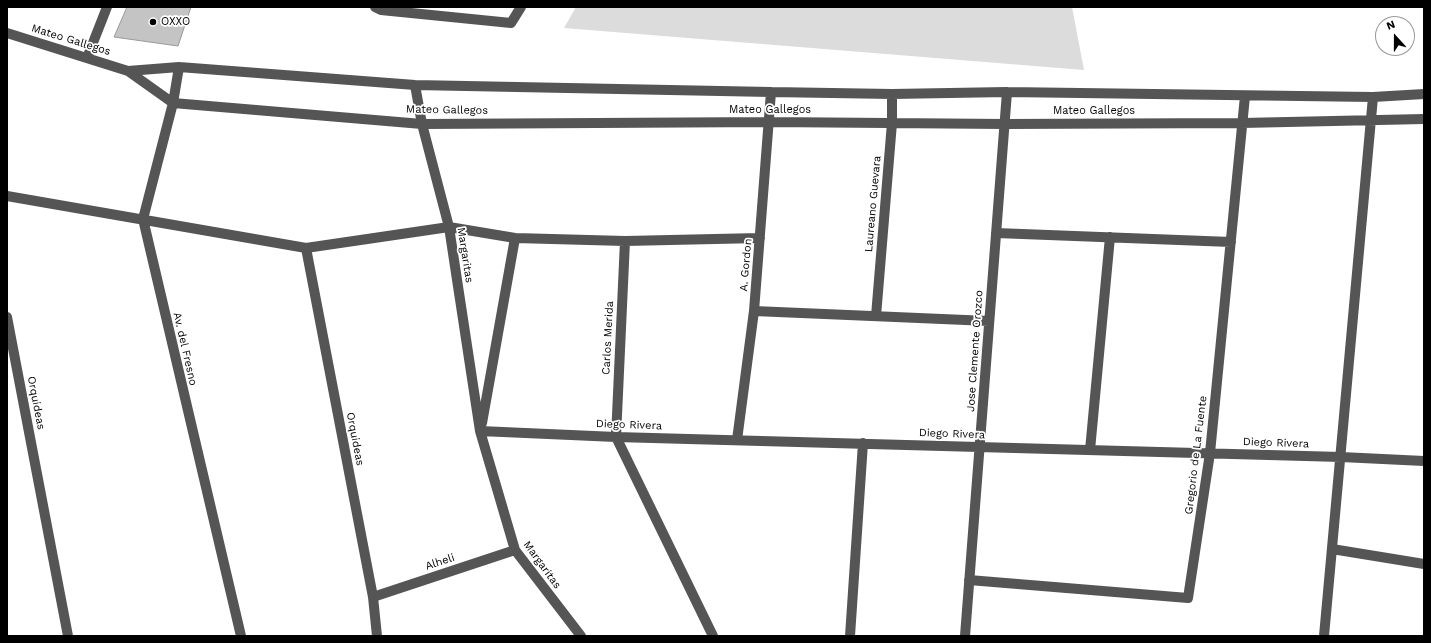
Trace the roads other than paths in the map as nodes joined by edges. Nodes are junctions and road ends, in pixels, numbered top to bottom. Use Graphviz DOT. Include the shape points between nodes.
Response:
graph roads {
  1 [pos="107,7"];
  2 [pos="375,7"];
  3 [pos="521,7"];
  4 [pos="7,33"];
  5 [pos="88,58"];
  6 [pos="179,67"];
  7 [pos="128,70"];
  8 [pos="415,85"];
  9 [pos="771,92"];
  10 [pos="1007,92"];
  11 [pos="892,94"];
  12 [pos="1424,94"];
  13 [pos="1245,96"];
  14 [pos="1373,98"];
  15 [pos="173,103"];
  16 [pos="1424,119"];
  17 [pos="1371,120"];
  18 [pos="770,122"];
  19 [pos="1242,122"];
  20 [pos="892,123"];
  21 [pos="422,124"];
  22 [pos="1005,124"];
  23 [pos="7,196"];
  24 [pos="142,219"];
  25 [pos="449,227"];
  26 [pos="996,233"];
  27 [pos="1110,237"];
  28 [pos="515,238"];
  29 [pos="760,238"];
  30 [pos="625,241"];
  31 [pos="1231,242"];
  32 [pos="306,248"];
  33 [pos="754,311"];
  34 [pos="876,316"];
  35 [pos="7,317"];
  36 [pos="990,320"];
  37 [pos="480,431"];
  38 [pos="616,437"];
  39 [pos="737,440"];
  40 [pos="863,444"];
  41 [pos="980,447"];
  42 [pos="1090,450"];
  43 [pos="1210,453"];
  44 [pos="1341,457"];
  45 [pos="1424,461"];
  46 [pos="1332,549"];
  47 [pos="515,550"];
  48 [pos="1424,564"];
  49 [pos="969,580"];
  50 [pos="373,597"];
  51 [pos="68,636"];
  52 [pos="241,636"];
  53 [pos="377,636"];
  54 [pos="581,636"];
  55 [pos="713,636"];
  56 [pos="850,636"];
  57 [pos="965,636"];
  58 [pos="1324,636"];
  1 -- 5 [label="street"];
  2 -- 3 [label="street" via="381,10 511,23"];
  4 -- 5 [label="street, Mateo Gallegos"];
  5 -- 7 [label="street, Mateo Gallegos"];
  6 -- 7 [label="street, Mateo Gallegos"];
  6 -- 8 [label="street, Mateo Gallegos"];
  6 -- 15 [label="street, Av. del Fresno"];
  7 -- 15 [label="street, Mateo Gallegos"];
  8 -- 9 [label="street, Mateo Gallegos"];
  8 -- 21 [label="street, Margaritas"];
  9 -- 11 [label="street, Mateo Gallegos"];
  9 -- 18 [label="street, A. Gordon"];
  10 -- 11 [label="street, Mateo Gallegos"];
  10 -- 13 [label="street, Mateo Gallegos"];
  10 -- 22 [label="street, Jose Clemente Orozco"];
  11 -- 20 [label="street, Laureano Guevara"];
  12 -- 14 [label="street, Mateo Gallegos"];
  13 -- 14 [label="street, Mateo Gallegos"];
  13 -- 19 [label="street, Gregorio de La Fuente"];
  14 -- 17 [label="street"];
  15 -- 21 [label="street, Mateo Gallegos"];
  15 -- 24 [label="street, Av. del Fresno"];
  16 -- 17 [label="street, Mateo Gallegos"];
  17 -- 19 [label="street, Mateo Gallegos"];
  17 -- 44 [label="street"];
  18 -- 20 [label="street, Mateo Gallegos"];
  18 -- 21 [label="street, Mateo Gallegos"];
  18 -- 29 [label="street, A. Gordon"];
  19 -- 22 [label="street, Mateo Gallegos"];
  19 -- 31 [label="street, Gregorio de La Fuente"];
  20 -- 22 [label="street, Mateo Gallegos"];
  20 -- 34 [label="street, Laureano Guevara"];
  21 -- 25 [label="street, Margaritas"];
  22 -- 26 [label="street, Jose Clemente Orozco"];
  23 -- 24 [label="street"];
  24 -- 32 [label="street"];
  24 -- 52 [label="street, Av. del Fresno"];
  25 -- 28 [label="street"];
  25 -- 32 [label="street"];
  25 -- 37 [label="street, Margaritas"];
  26 -- 27 [label="street"];
  26 -- 36 [label="street, Jose Clemente Orozco"];
  27 -- 31 [label="street"];
  27 -- 42 [label="street"];
  28 -- 30 [label="street"];
  28 -- 37 [label="street, Margaritas"];
  29 -- 30 [label="street"];
  29 -- 33 [label="street, A. Gordon"];
  30 -- 38 [label="street, Carlos Merida"];
  31 -- 43 [label="street, Gregorio de La Fuente"];
  32 -- 50 [label="street, Orquideas"];
  33 -- 34 [label="street"];
  33 -- 39 [label="street, A. Gordon"];
  34 -- 36 [label="street"];
  35 -- 51 [label="street, Orquideas"];
  36 -- 41 [label="street, Jose Clemente Orozco"];
  37 -- 38 [label="street, Diego Rivera"];
  37 -- 47 [label="street, Margaritas"];
  38 -- 39 [label="street, Diego Rivera"];
  38 -- 55 [label="street"];
  39 -- 40 [label="street, Diego Rivera"];
  40 -- 41 [label="street, Diego Rivera"];
  40 -- 56 [label="street"];
  41 -- 42 [label="street, Diego Rivera"];
  41 -- 49 [label="street, Jose Clemente Orozco"];
  42 -- 43 [label="street, Diego Rivera"];
  43 -- 44 [label="street, Diego Rivera"];
  43 -- 49 [label="street, Gregorio de La Fuente" via="1188,598"];
  44 -- 45 [label="street, Diego Rivera"];
  44 -- 46 [label="street"];
  46 -- 48 [label="street"];
  46 -- 58 [label="street"];
  47 -- 50 [label="street, Alheli"];
  47 -- 54 [label="street, Margaritas"];
  49 -- 57 [label="street, Jose Clemente Orozco"];
  50 -- 53 [label="street, Orquideas"];
}
